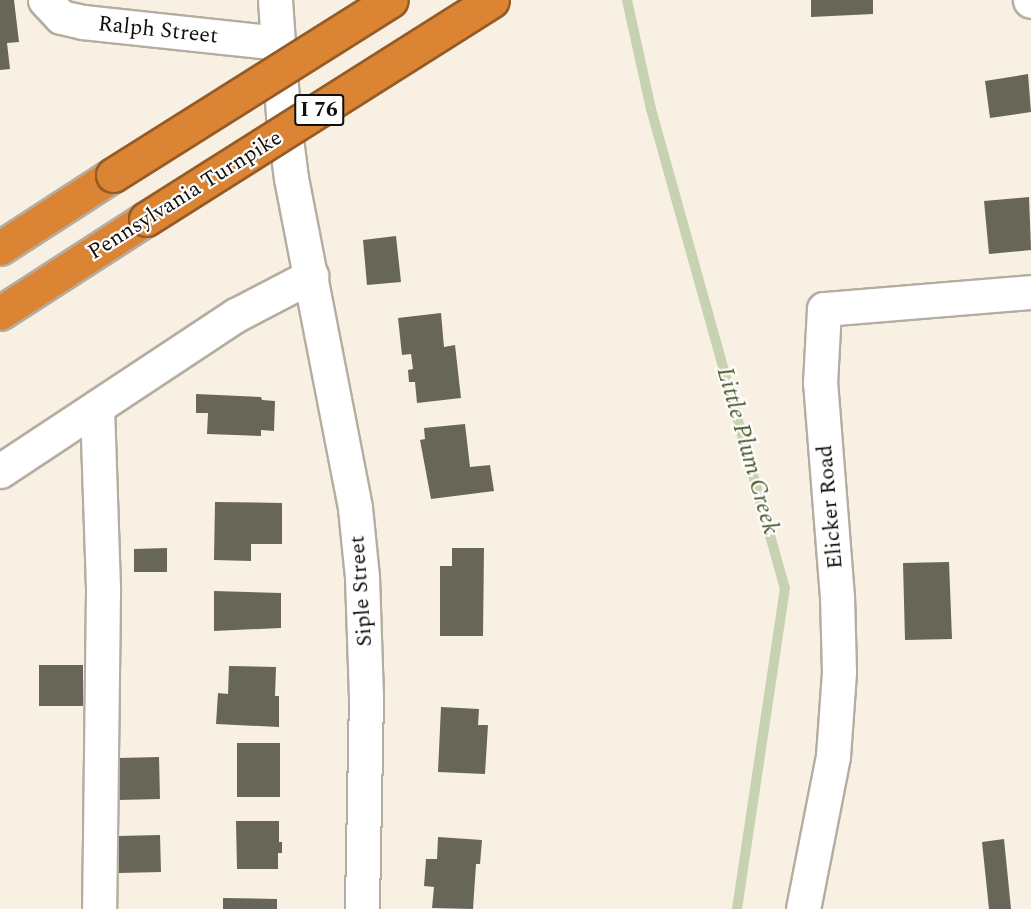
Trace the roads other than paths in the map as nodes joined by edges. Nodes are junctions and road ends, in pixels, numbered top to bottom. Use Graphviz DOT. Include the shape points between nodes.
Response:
graph roads {
  1 [pos="45,0"];
  2 [pos="275,0"];
  3 [pos="391,0"];
  4 [pos="492,0"];
  5 [pos="278,43"];
  6 [pos="0,248"];
  7 [pos="312,276"];
  8 [pos="1031,292"];
  9 [pos="0,313"];
  10 [pos="97,407"];
  11 [pos="0,471"];
  12 [pos="99,909"];
  13 [pos="362,909"];
  14 [pos="802,909"];
  1 -- 5 [label="street, Ralph Street" via="61,17 83,22"];
  2 -- 5 [label="street, Siple Street"];
  3 -- 6 [label="highway, I 76, bridge"];
  4 -- 9 [label="highway, Pennsylvania Turnpike / I 76, bridge"];
  5 -- 7 [label="street, Siple Street" via="291,178"];
  7 -- 10 [label="street" via="236,315"];
  7 -- 13 [label="street, Siple Street" via="355,508 362,577 366,696"];
  8 -- 14 [label="street, Elicker Road" via="824,309 819,383 837,597 839,672 833,756"];
  10 -- 11 [label="street"];
  10 -- 12 [label="street" via="103,592"];
}
